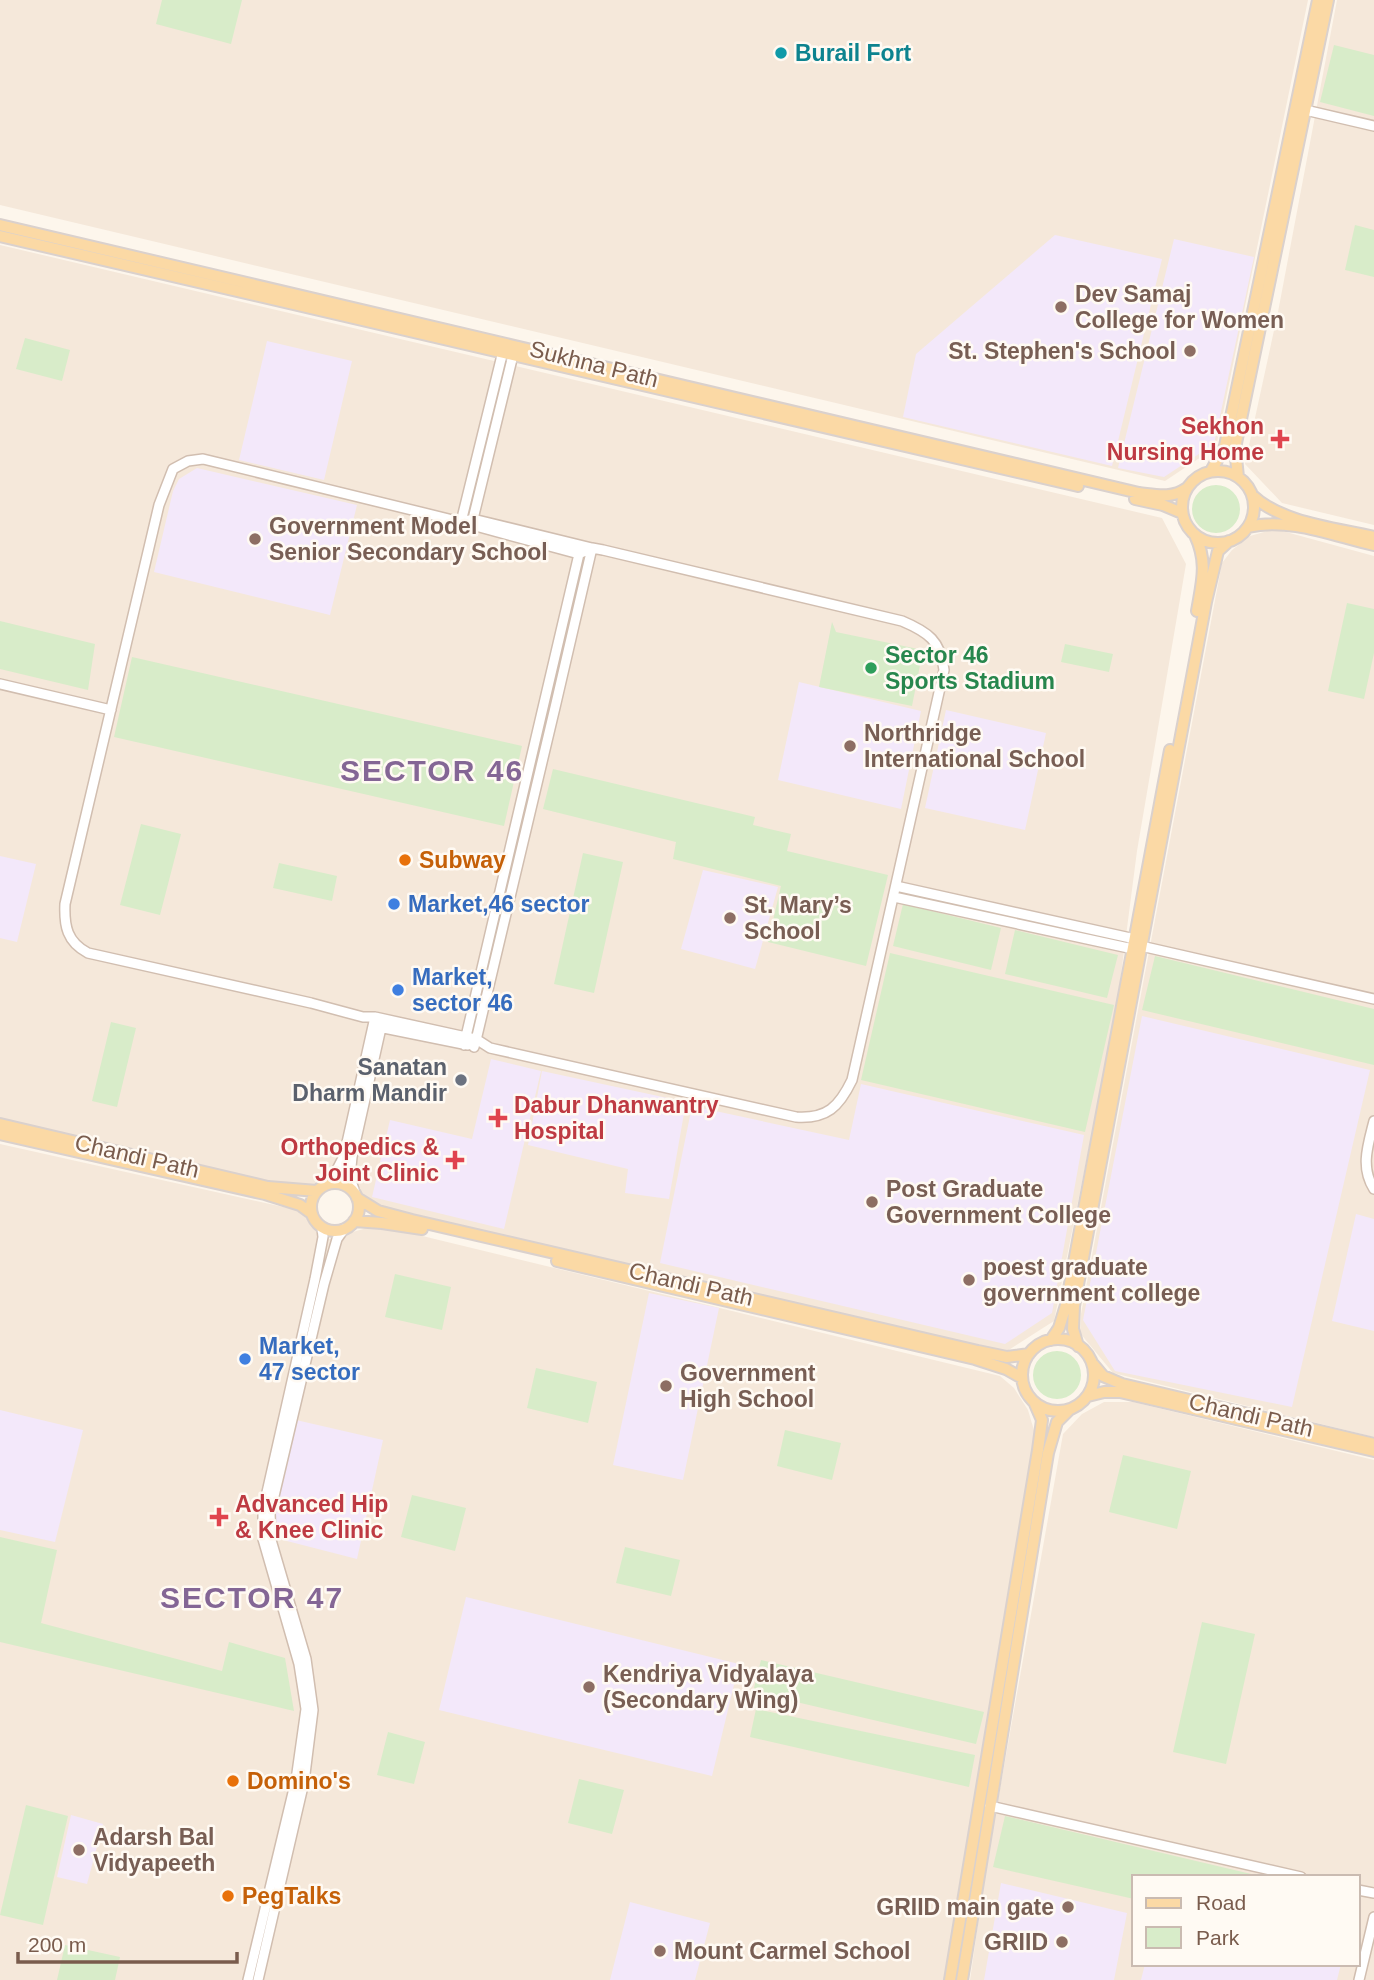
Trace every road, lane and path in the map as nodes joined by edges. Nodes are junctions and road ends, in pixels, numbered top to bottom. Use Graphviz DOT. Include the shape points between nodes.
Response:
graph roads {
  1 [pos="1318,0"];
  2 [pos="1328,0"];
  3 [pos="1300,109"];
  4 [pos="1374,126"];
  5 [pos="0,225"];
  6 [pos="0,236"];
  7 [pos="509,348"];
  8 [pos="1211,471"];
  9 [pos="1238,477"];
  10 [pos="1186,488"];
  11 [pos="1252,495"];
  12 [pos="1182,513"];
  13 [pos="473,519"];
  14 [pos="461,522"];
  15 [pos="1248,527"];
  16 [pos="1195,535"];
  17 [pos="1374,537"];
  18 [pos="1229,541"];
  19 [pos="1374,545"];
  20 [pos="592,548"];
  21 [pos="579,554"];
  22 [pos="0,684"];
  23 [pos="111,710"];
  24 [pos="896,886"];
  25 [pos="894,897"];
  26 [pos="1137,944"];
  27 [pos="1374,999"];
  28 [pos="378,1022"];
  29 [pos="473,1042"];
  30 [pos="1374,1121"];
  31 [pos="0,1124"];
  32 [pos="0,1134"];
  33 [pos="330,1183"];
  34 [pos="1374,1189"];
  35 [pos="317,1191"];
  36 [pos="356,1196"];
  37 [pos="311,1213"];
  38 [pos="354,1221"];
  39 [pos="322,1228"];
  40 [pos="344,1230"];
  41 [pos="1051,1340"];
  42 [pos="1078,1346"];
  43 [pos="1029,1354"];
  44 [pos="1093,1364"];
  45 [pos="1022,1378"];
  46 [pos="1088,1396"];
  47 [pos="1035,1404"];
  48 [pos="1069,1410"];
  49 [pos="1374,1444"];
  50 [pos="1374,1451"];
  51 [pos="990,1805"];
  52 [pos="1292,1875"];
  53 [pos="1374,1917"];
  54 [pos="248,1980"];
  55 [pos="258,1980"];
  56 [pos="950,1980"];
  57 [pos="962,1980"];
  58 [pos="1359,1980"];
  1 -- 3 [label="main road"];
  2 -- 3 [label="main road"];
  3 -- 4 [label="street"];
  3 -- 8 [label="main road" via="1225,446"];
  3 -- 9 [label="main road" via="1235,448"];
  5 -- 7 [label="main road, Sukhna Path"];
  6 -- 7 [label="main road, Sukhna Path" via="381,326"];
  7 -- 10 [label="main road, Sukhna Path" via="1139,493 1170,496"];
  7 -- 12 [label="main road, Sukhna Path"];
  7 -- 13 [label="street"];
  7 -- 14 [label="street"];
  8 -- 9 [label="main road"];
  8 -- 10 [label="main road"];
  9 -- 11 [label="main road"];
  10 -- 12 [label="main road"];
  11 -- 15 [label="main road" via="1254,508"];
  11 -- 17 [label="main road" via="1264,506 1292,517"];
  12 -- 16 [label="main road"];
  13 -- 14 [label="street"];
  13 -- 20 [label="street"];
  14 -- 21 [label="street"];
  14 -- 23 [label="street" via="203,459 173,469 159,505"];
  15 -- 18 [label="main road"];
  15 -- 19 [label="main road" via="1291,525"];
  16 -- 18 [label="main road" via="1211,542"];
  16 -- 26 [label="main road" via="1204,564 1199,600"];
  18 -- 26 [label="main road" via="1218,551 1206,602"];
  20 -- 21 [label="street"];
  20 -- 24 [label="street" via="902,621 922,629 933,640 943,654 944,670"];
  20 -- 29 [label="street"];
  21 -- 29 [label="street"];
  22 -- 23 [label="street"];
  23 -- 28 [label="street" via="65,904 64,926 71,940 88,953"];
  24 -- 25 [label="street"];
  24 -- 26 [label="street"];
  25 -- 26 [label="street"];
  25 -- 29 [label="street" via="852,1080 845,1096 818,1117 796,1116"];
  26 -- 27 [label="street"];
  26 -- 41 [label="main road" via="1066,1305"];
  26 -- 42 [label="main road" via="1074,1306"];
  28 -- 29 [label="street"];
  28 -- 33 [label="street" via="344,1156"];
  28 -- 36 [label="street" via="352,1157 350,1177"];
  30 -- 34 [label="street" via="1366,1157"];
  31 -- 35 [label="main road, Chandi Path" via="268,1187"];
  32 -- 37 [label="main road, Chandi Path" via="265,1194"];
  33 -- 35 [label="main road"];
  33 -- 36 [label="main road" via="348,1187"];
  35 -- 37 [label="main road"];
  36 -- 38 [label="main road" via="359,1212"];
  36 -- 43 [label="main road, Chandi Path" via="378,1211 412,1220 1007,1357"];
  37 -- 39 [label="main road"];
  38 -- 40 [label="main road"];
  38 -- 45 [label="main road, Chandi Path" via="412,1227 975,1359"];
  39 -- 40 [label="main road"];
  39 -- 54 [label="street" via="315,1279 263,1510 263,1539 299,1664 306,1709 296,1780"];
  40 -- 55 [label="street" via="324,1284 270,1513 271,1541 306,1659 313,1710 304,1782"];
  41 -- 42 [label="main road"];
  41 -- 43 [label="main road"];
  42 -- 44 [label="main road"];
  43 -- 45 [label="main road"];
  44 -- 46 [label="main road"];
  44 -- 49 [label="main road, Chandi Path" via="1103,1376 1122,1384"];
  45 -- 47 [label="main road"];
  46 -- 48 [label="main road"];
  46 -- 50 [label="main road, Chandi Path" via="1120,1392"];
  47 -- 48 [label="main road" via="1051,1411"];
  47 -- 56 [label="main road" via="1042,1420 1038,1450"];
  48 -- 51 [label="main road" via="1057,1422 1048,1453"];
  51 -- 52 [label="street"];
  51 -- 57 [label="main road"];
  53 -- 58 [label="street"];
}
